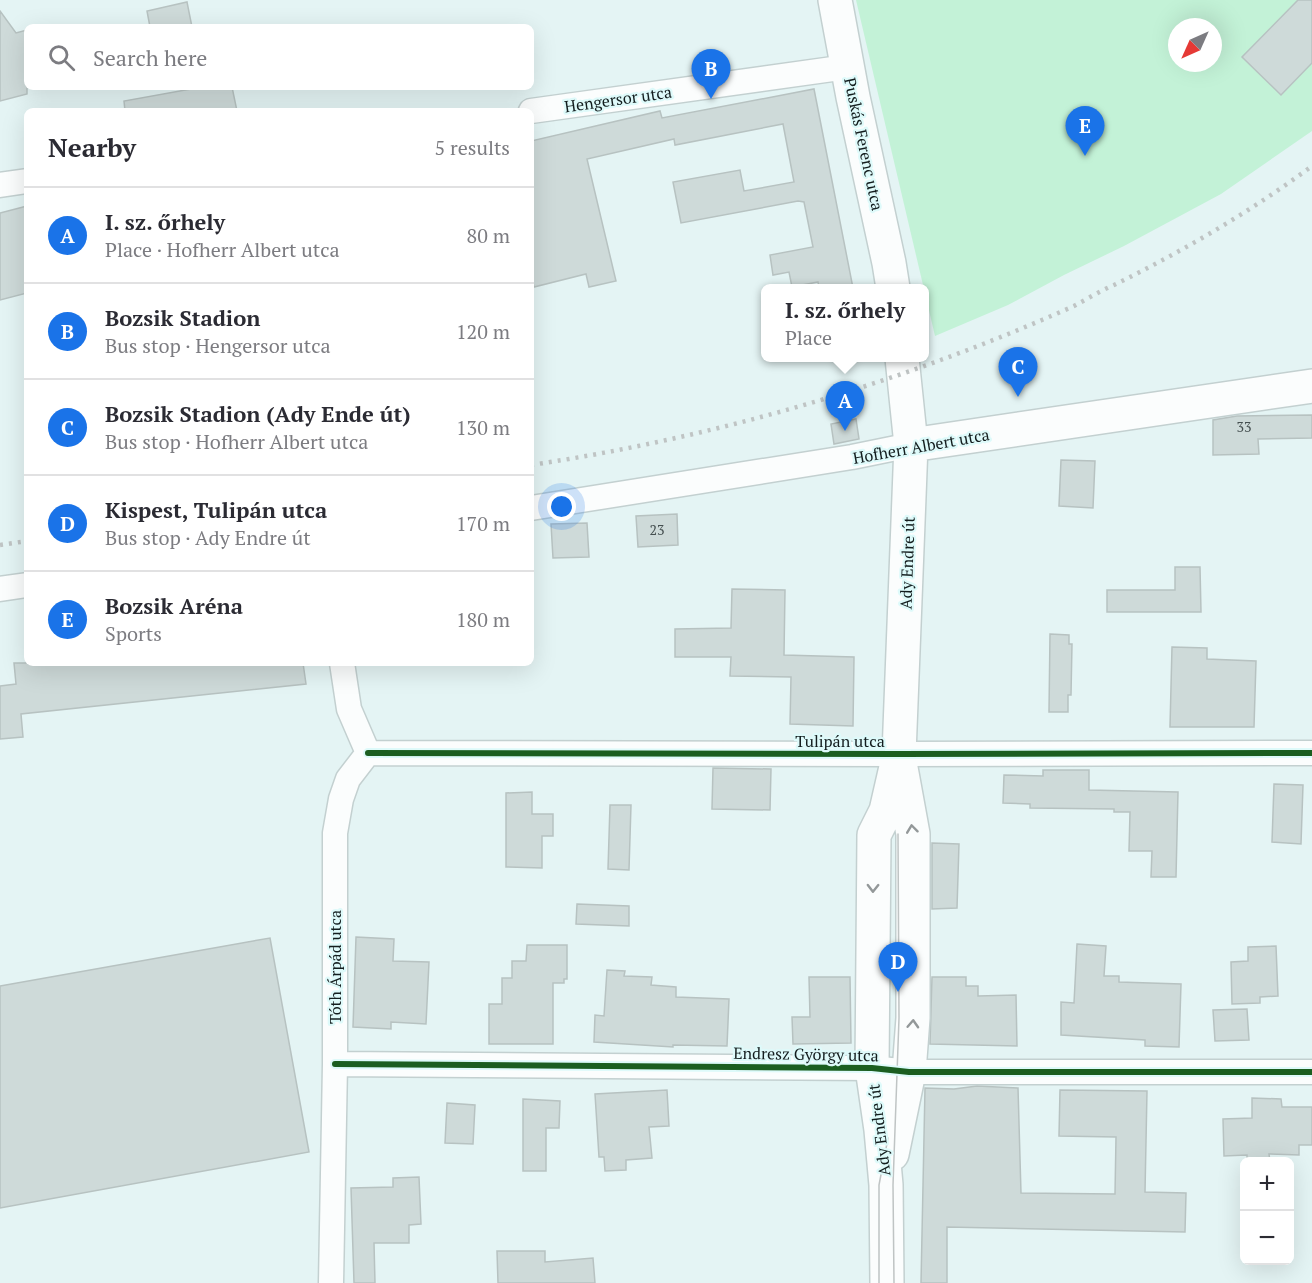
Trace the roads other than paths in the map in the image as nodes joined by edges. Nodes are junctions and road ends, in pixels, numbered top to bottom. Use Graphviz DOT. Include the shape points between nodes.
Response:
graph roads {
  1 [pos="835,0"];
  2 [pos="847,67"];
  3 [pos="534,111"];
  4 [pos="24,181"];
  5 [pos="0,185"];
  6 [pos="892,284"];
  7 [pos="903,365"];
  8 [pos="1312,386"];
  9 [pos="911,445"];
  10 [pos="534,508"];
  11 [pos="24,585"];
  12 [pos="0,589"];
  13 [pos="342,666"];
  14 [pos="368,753"];
  15 [pos="1312,753"];
  16 [pos="899,754"];
  17 [pos="335,1064"];
  18 [pos="872,1068"];
  19 [pos="909,1072"];
  20 [pos="1312,1072"];
  21 [pos="886,1185"];
  22 [pos="331,1283"];
  23 [pos="886,1283"];
  1 -- 2 [label="street, Puskás Ferenc utca"];
  2 -- 3 [label="street, Hengersor utca"];
  2 -- 6 [label="street, Puskás Ferenc utca"];
  4 -- 5 [label="street"];
  7 -- 9 [label="street, Ady Endre út"];
  8 -- 9 [label="street, Hofherr Albert utca"];
  9 -- 10 [label="street, Hofherr Albert utca"];
  9 -- 16 [label="street, Ady Endre út"];
  11 -- 12 [label="street"];
  13 -- 14 [label="street" via="349,709"];
  14 -- 16 [label="street, Tulipán utca"];
  14 -- 17 [label="street, Tóth Árpád utca" via="348,778 335,833"];
  15 -- 16 [label="street, Tulipán utca"];
  16 -- 18 [label="street, Ady Endre út, one-way" via="886,811 874,835"];
  19 -- 16 [label="street, Ady Endre út, one-way" via="914,834"];
  17 -- 18 [label="street, Endresz György utca"];
  17 -- 22 [label="street, Tóth Árpád utca"];
  18 -- 19 [label="street, Endresz György utca"];
  18 -- 21 [label="street, Ady Endre út"];
  19 -- 20 [label="street, Endresz György utca"];
  19 -- 21 [label="street, Ady Endre út"];
  21 -- 23 [label="street, Ady Endre út"];
}
